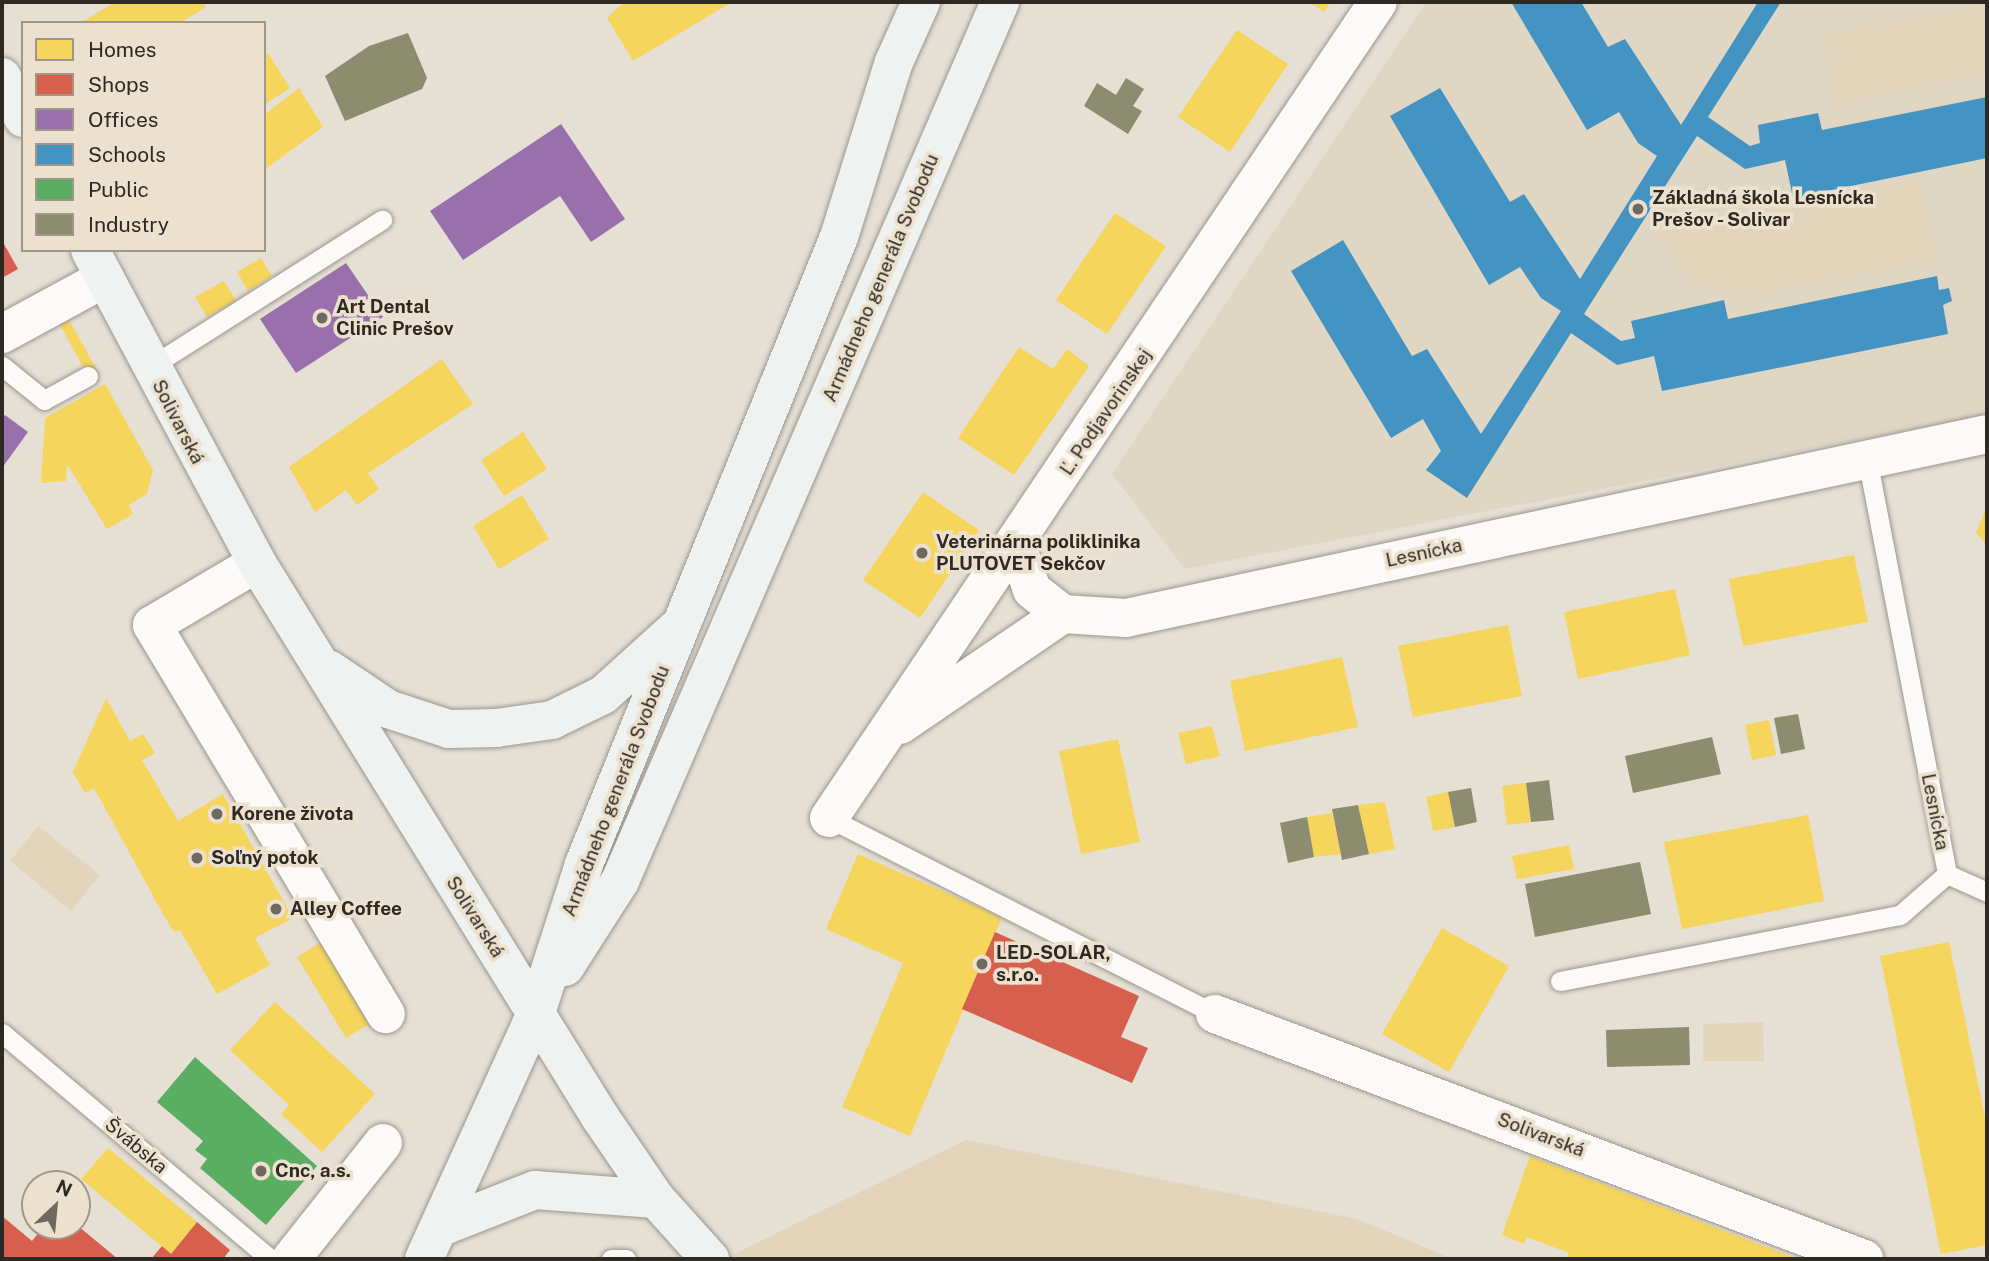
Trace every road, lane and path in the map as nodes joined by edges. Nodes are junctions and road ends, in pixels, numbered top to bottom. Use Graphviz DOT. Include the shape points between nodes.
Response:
graph roads {
  1 [pos="920,2"];
  2 [pos="1000,2"];
  3 [pos="1378,2"];
  4 [pos="2,76"];
  5 [pos="21,114"];
  6 [pos="382,220"];
  7 [pos="97,264"];
  8 [pos="2,334"];
  9 [pos="2,366"];
  10 [pos="150,367"];
  11 [pos="88,376"];
  12 [pos="1987,434"];
  13 [pos="1867,458"];
  14 [pos="1017,546"];
  15 [pos="257,563"];
  16 [pos="1063,614"];
  17 [pos="682,624"];
  18 [pos="318,662"];
  19 [pos="879,739"];
  20 [pos="829,818"];
  21 [pos="1947,874"];
  22 [pos="1987,892"];
  23 [pos="1560,981"];
  24 [pos="536,1013"];
  25 [pos="386,1014"];
  26 [pos="1215,1014"];
  27 [pos="2,1033"];
  28 [pos="383,1143"];
  29 [pos="656,1199"];
  30 [pos="432,1243"];
  31 [pos="1845,1256"];
  32 [pos="270,1259"];
  33 [pos="291,1259"];
  34 [pos="611,1259"];
  35 [pos="626,1259"];
  36 [pos="710,1259"];
  1 -- 17 [label="street, Armádneho generála Svobodu" via="894,62 839,237"];
  2 -- 24 [label="street, Armádneho generála Svobodu" via="620,881"];
  3 -- 14 [label="street, Ľ. Podjavorinskej"];
  4 -- 5 [label="street"];
  6 -- 10 [label="lane"];
  7 -- 8 [label="street, Solivarská"];
  7 -- 10 [label="street, Solivarská"];
  9 -- 11 [label="lane" via="44,400"];
  10 -- 15 [label="street, Solivarská"];
  12 -- 13 [label="street, Lesnícka"];
  13 -- 16 [label="street, Lesnícka" via="1125,618"];
  13 -- 21 [label="lane, Lesnícka"];
  14 -- 16 [label="street" via="1032,590"];
  14 -- 19 [label="street, Ľ. Podjavorinskej"];
  15 -- 18 [label="street, Solivarská"];
  15 -- 25 [label="street" via="152,625"];
  16 -- 19 [label="street"];
  17 -- 18 [label="street" via="603,695 552,720 496,728 449,729 387,709"];
  17 -- 24 [label="street, Armádneho generála Svobodu" via="584,864"];
  18 -- 24 [label="street, Solivarská"];
  19 -- 20 [label="street, Ľ. Podjavorinskej"];
  20 -- 26 [label="lane"];
  21 -- 22 [label="lane, Lesnícka"];
  21 -- 23 [label="lane" via="1900,915"];
  24 -- 29 [label="street, Solivarská"];
  24 -- 30 [label="street"];
  26 -- 31 [label="street, Solivarská"];
  27 -- 32 [label="lane, Švábska"];
  28 -- 33 [label="street"];
  29 -- 30 [label="street" via="536,1190"];
  29 -- 36 [label="street, Solivarská"];
  34 -- 35 [label="lane"];
}
